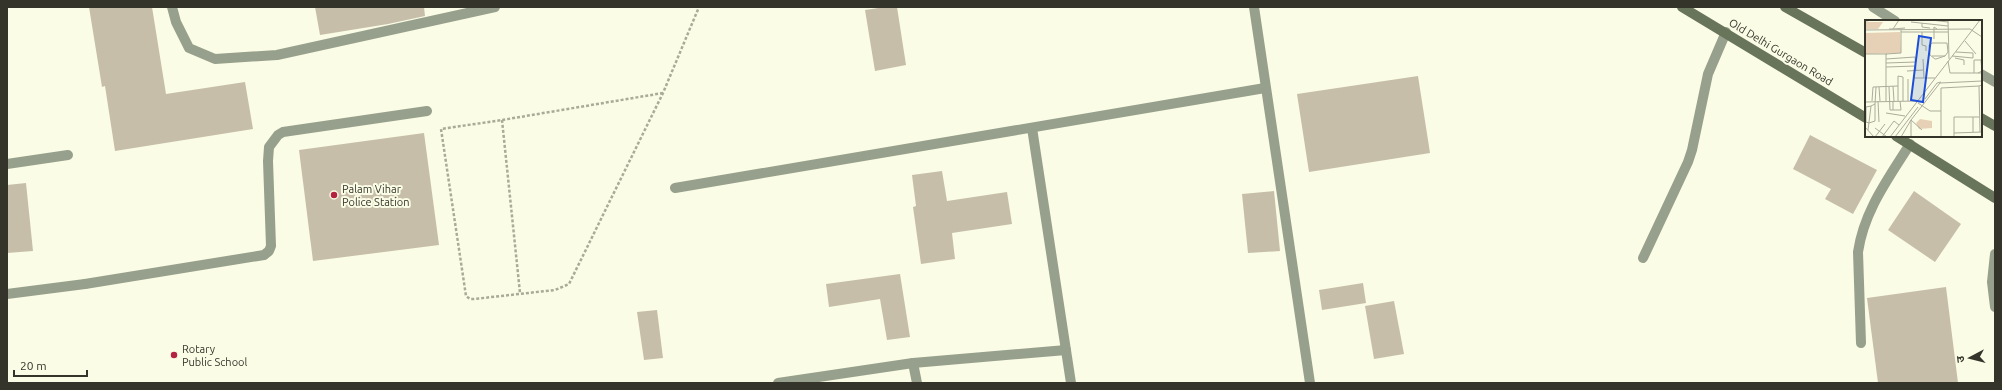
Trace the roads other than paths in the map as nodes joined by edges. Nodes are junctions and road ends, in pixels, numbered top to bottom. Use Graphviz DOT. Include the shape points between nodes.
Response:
graph roads {
  1 [pos="172,7"];
  2 [pos="495,7"];
  3 [pos="1254,7"];
  4 [pos="1682,7"];
  5 [pos="1785,7"];
  6 [pos="1872,7"];
  7 [pos="1893,20"];
  8 [pos="1726,32"];
  9 [pos="1865,52"];
  10 [pos="1982,75"];
  11 [pos="1995,82"];
  12 [pos="1265,88"];
  13 [pos="427,111"];
  14 [pos="1865,117"];
  15 [pos="1982,118"];
  16 [pos="1994,122"];
  17 [pos="1032,128"];
  18 [pos="1898,137"];
  19 [pos="1910,144"];
  20 [pos="68,155"];
  21 [pos="7,164"];
  22 [pos="675,188"];
  23 [pos="1995,198"];
  24 [pos="1995,254"];
  25 [pos="1643,258"];
  26 [pos="7,294"];
  27 [pos="1995,307"];
  28 [pos="1861,343"];
  29 [pos="1066,350"];
  30 [pos="913,363"];
  31 [pos="796,382"];
  32 [pos="778,383"];
  33 [pos="917,383"];
  34 [pos="1071,383"];
  35 [pos="1310,383"];
  1 -- 2 [label="street" via="176,22 189,48 215,59 277,56"];
  3 -- 12 [label="street"];
  4 -- 8 [label="main road, Old Delhi Gurgaon Road"];
  5 -- 9 [label="main road"];
  6 -- 7 [label="street"];
  8 -- 14 [label="main road, Old Delhi Gurgaon Road"];
  8 -- 25 [label="street" via="1708,74 1688,162"];
  10 -- 11 [label="street"];
  12 -- 17 [label="street"];
  12 -- 35 [label="street"];
  13 -- 26 [label="street" via="283,132 278,135 269,147 270,246 264,255"];
  15 -- 16 [label="main road"];
  17 -- 22 [label="street"];
  17 -- 29 [label="street"];
  18 -- 19 [label="main road"];
  19 -- 23 [label="main road"];
  19 -- 28 [label="street" via="1873,203 1860,237 1858,252"];
  20 -- 21 [label="street"];
  24 -- 27 [label="street" via="1992,282"];
  29 -- 30 [label="street"];
  29 -- 34 [label="street"];
  30 -- 31 [label="street"];
  30 -- 33 [label="street"];
  31 -- 32 [label="street"];
}
